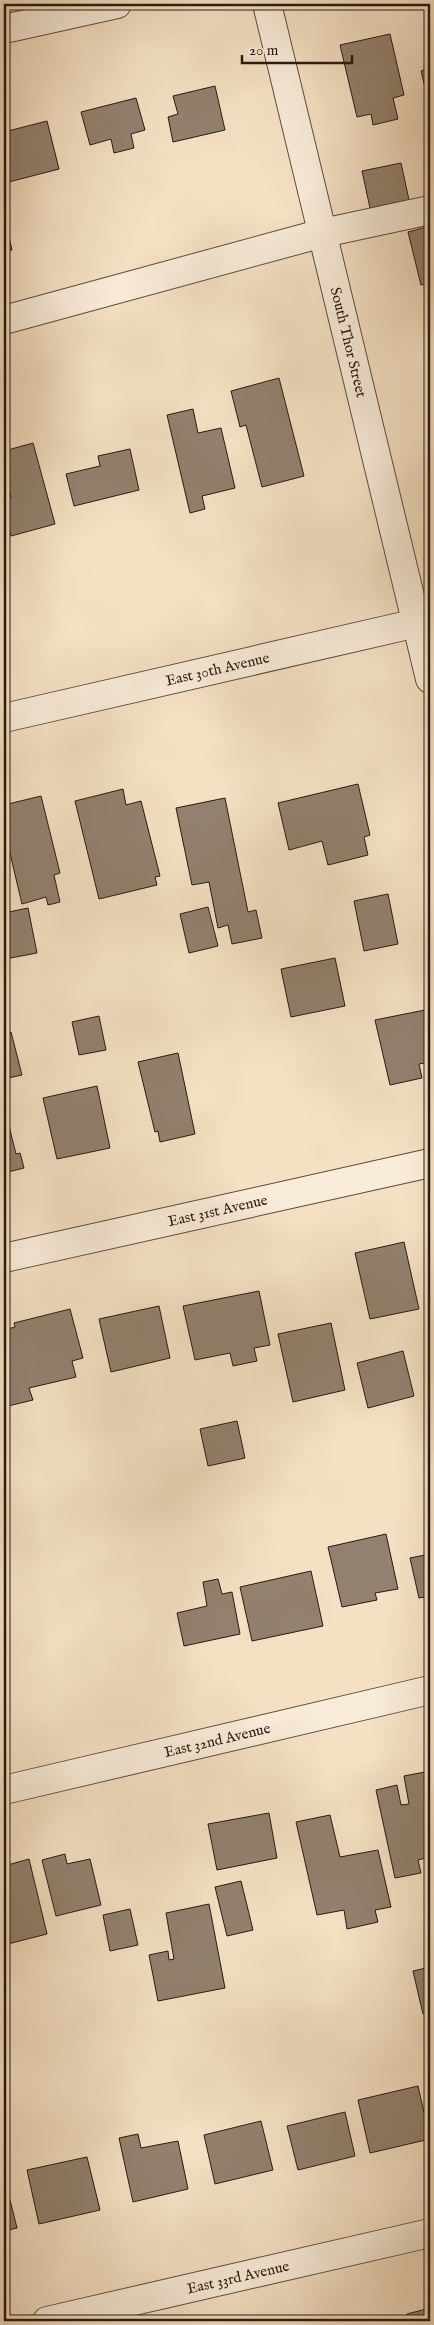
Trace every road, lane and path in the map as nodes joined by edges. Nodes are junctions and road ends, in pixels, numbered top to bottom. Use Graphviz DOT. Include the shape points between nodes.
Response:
graph roads {
  1 [pos="117,4"];
  2 [pos="267,4"];
  3 [pos="4,29"];
  4 [pos="430,210"];
  5 [pos="323,233"];
  6 [pos="4,320"];
  7 [pos="423,621"];
  8 [pos="430,679"];
  9 [pos="4,718"];
  10 [pos="430,1163"];
  11 [pos="4,1258"];
  12 [pos="430,1690"];
  13 [pos="4,1790"];
  14 [pos="430,2233"];
  15 [pos="47,2321"];
  1 -- 3 [label="street"];
  2 -- 5 [label="street, South Thor Street"];
  4 -- 5 [label="street"];
  5 -- 6 [label="street"];
  5 -- 7 [label="street, South Thor Street"];
  7 -- 8 [label="street, South Thor Street"];
  7 -- 9 [label="street, East 30th Avenue"];
  10 -- 11 [label="street, East 31st Avenue"];
  12 -- 13 [label="street, East 32nd Avenue"];
  14 -- 15 [label="street, East 33rd Avenue"];
}
